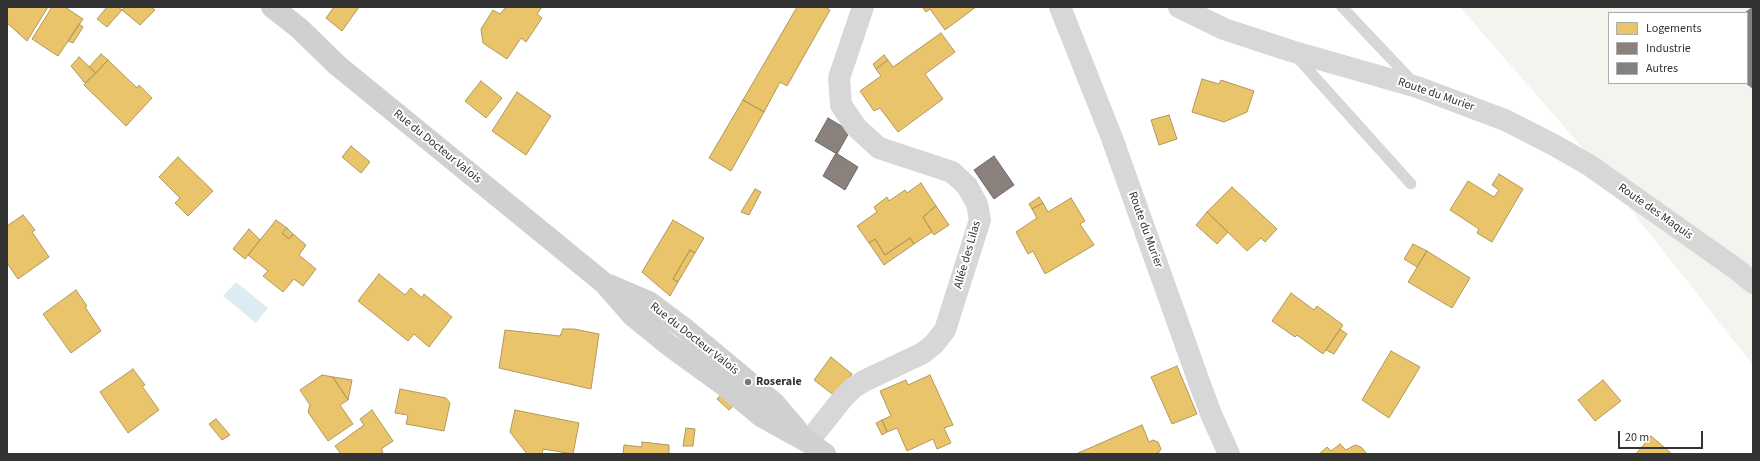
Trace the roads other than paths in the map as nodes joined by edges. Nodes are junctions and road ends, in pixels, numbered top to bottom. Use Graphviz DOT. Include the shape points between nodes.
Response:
graph roads {
  1 [pos="272,7"];
  2 [pos="863,7"];
  3 [pos="1060,7"];
  4 [pos="1179,7"];
  5 [pos="1342,7"];
  6 [pos="1291,51"];
  7 [pos="1417,87"];
  8 [pos="1554,144"];
  9 [pos="1411,184"];
  10 [pos="1753,283"];
  11 [pos="817,448"];
  12 [pos="1229,454"];
  1 -- 11 [label="main road, Rue du Docteur Valois" via="299,28 337,65 604,283 648,302 685,329 774,403"];
  2 -- 11 [label="street, Allée des Lilas" via="839,78 841,105 856,127 879,148 952,172 968,186 977,204 980,220 945,330 923,354 853,388"];
  3 -- 12 [label="street, Route du Murier" via="1112,138 1211,414"];
  4 -- 6 [label="street, Route du Murier" via="1224,29"];
  5 -- 7 [label="lane"];
  6 -- 7 [label="street, Route du Murier"];
  6 -- 9 [label="lane"];
  7 -- 8 [label="street, Route du Murier" via="1505,120"];
  8 -- 10 [label="street, Route des Maquis" via="1596,170"];
}
